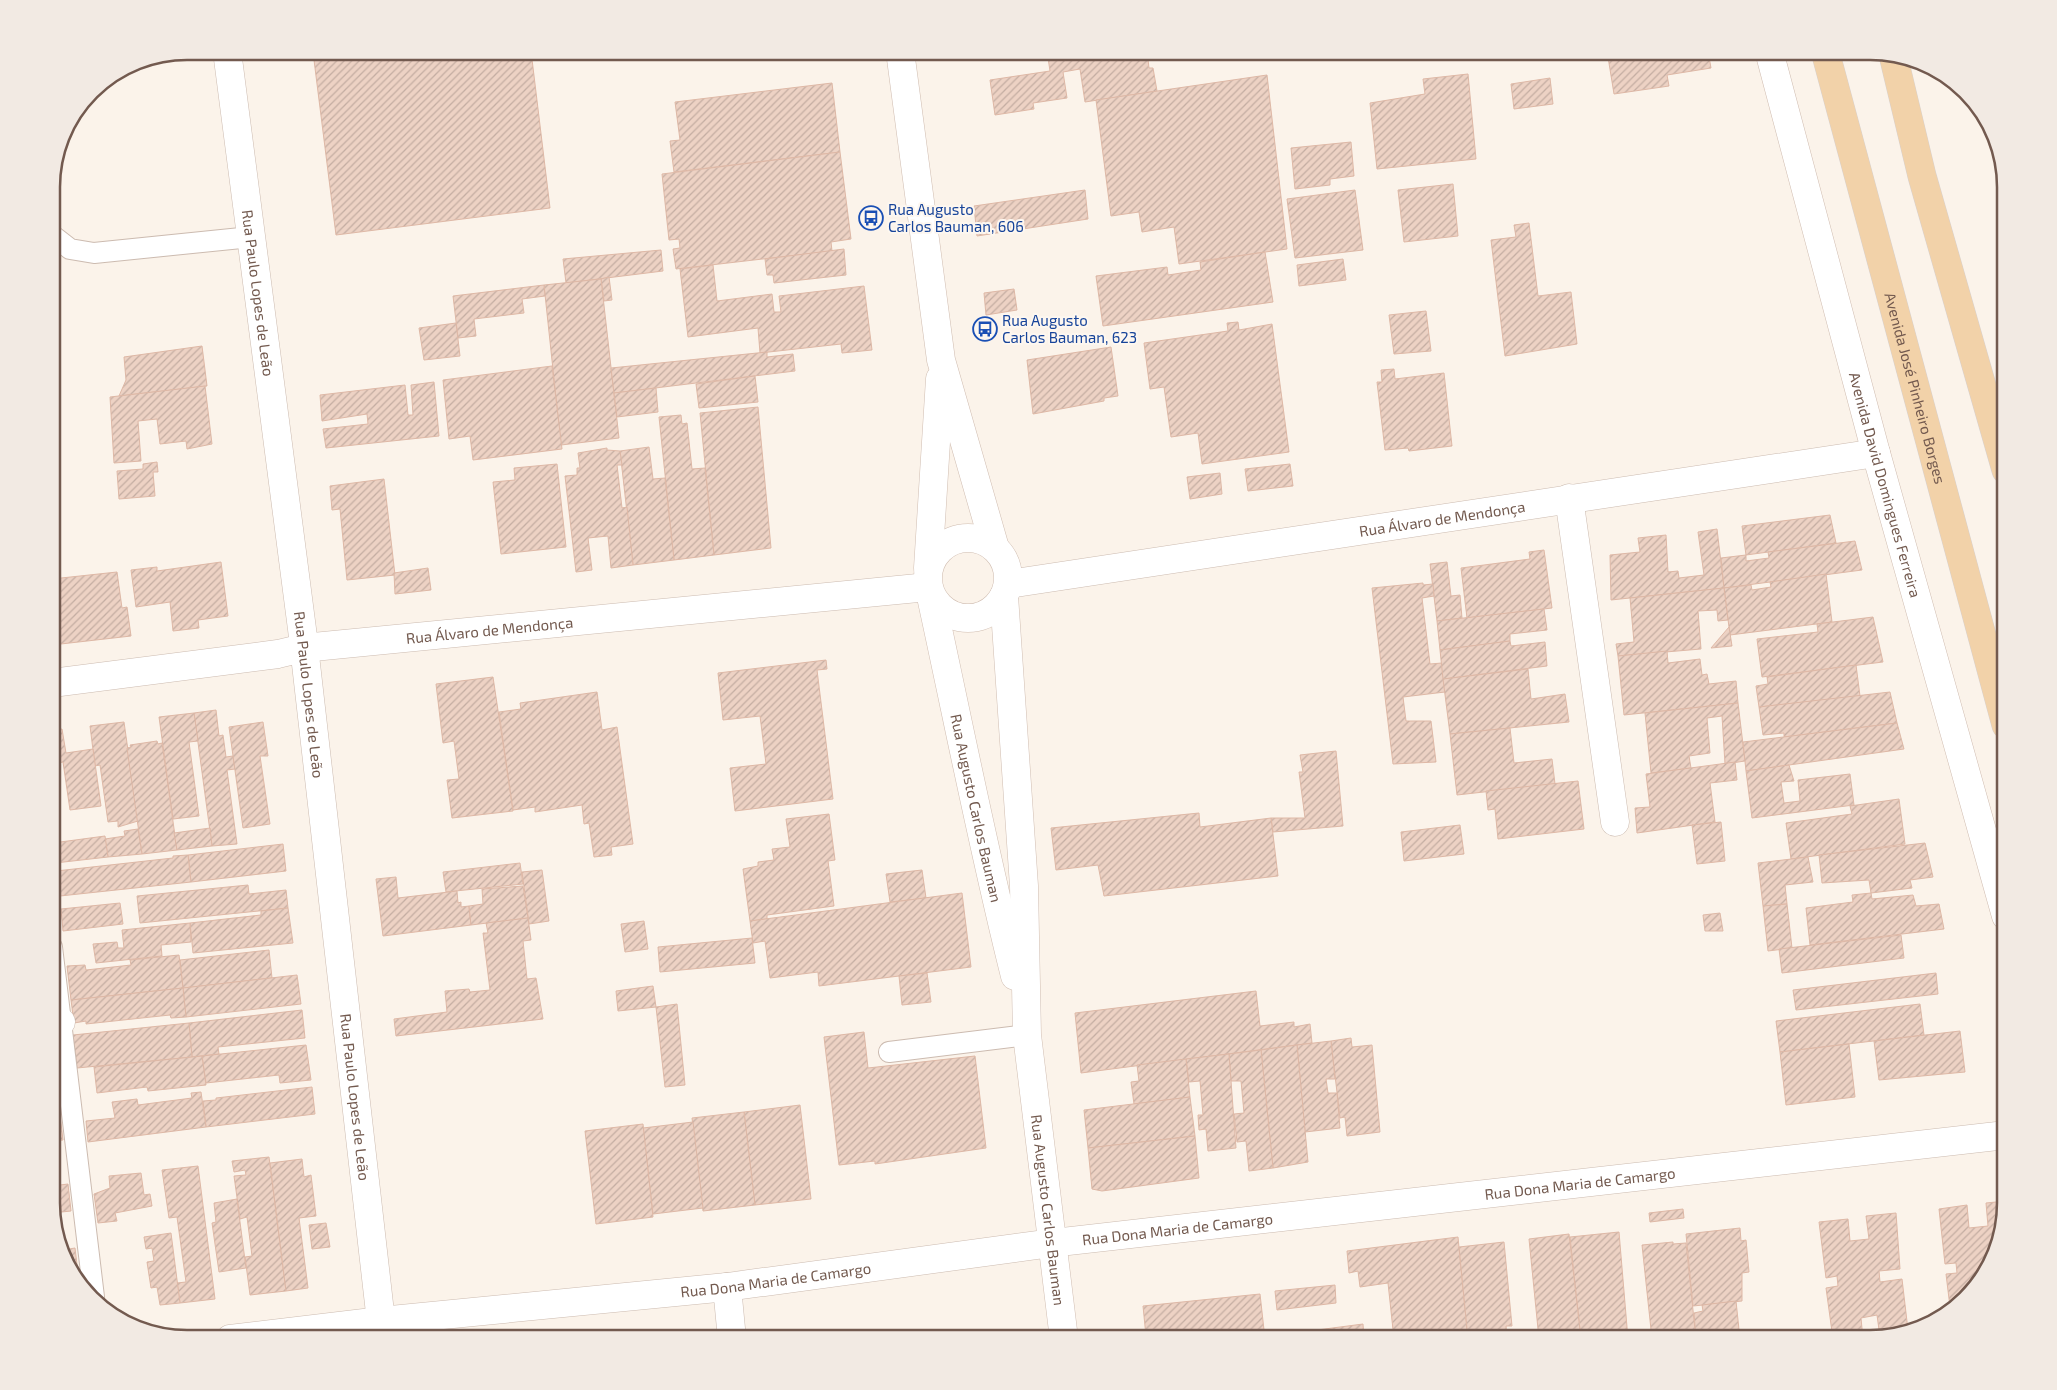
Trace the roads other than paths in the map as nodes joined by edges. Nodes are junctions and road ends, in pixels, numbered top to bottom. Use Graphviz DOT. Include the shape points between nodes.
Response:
graph roads {
  1 [pos="228,60"];
  2 [pos="901,60"];
  3 [pos="1771,60"];
  4 [pos="1827,60"];
  5 [pos="1895,63"];
  6 [pos="251,237"];
  7 [pos="60,241"];
  8 [pos="941,360"];
  9 [pos="1997,438"];
  10 [pos="1876,453"];
  11 [pos="1569,498"];
  12 [pos="994,548"];
  13 [pos="929,584"];
  14 [pos="1006,590"];
  15 [pos="303,648"];
  16 [pos="60,682"];
  17 [pos="1997,691"];
  18 [pos="1615,822"];
  19 [pos="1997,884"];
  20 [pos="1027,1029"];
  21 [pos="60,1052"];
  22 [pos="889,1052"];
  23 [pos="1997,1135"];
  24 [pos="1052,1243"];
  25 [pos="727,1287"];
  26 [pos="93,1288"];
  27 [pos="382,1330"];
  28 [pos="731,1330"];
  29 [pos="1063,1330"];
  1 -- 6 [label="street, Rua Paulo Lopes de Leão"];
  2 -- 8 [label="street, Rua Augusto Carlos Bauman"];
  3 -- 10 [label="street, Avenida David Domingues Ferreira"];
  4 -- 17 [label="main road, Avenida José Pinheiro Borges"];
  5 -- 9 [label="main road" via="1922,176"];
  6 -- 7 [label="lane" via="94,253 70,249"];
  6 -- 15 [label="street, Rua Paulo Lopes de Leão"];
  8 -- 12 [label="street, Rua Augusto Carlos Bauman"];
  8 -- 13 [label="street, Rua Augusto Carlos Bauman"];
  10 -- 11 [label="street, Rua Álvaro de Mendonça"];
  10 -- 19 [label="street, Avenida David Domingues Ferreira"];
  11 -- 14 [label="street, Rua Álvaro de Mendonça"];
  11 -- 18 [label="street"];
  12 -- 13 [label="street" via="972,538 949,543 938,550"];
  12 -- 14 [label="street" via="1008,570"];
  13 -- 14 [label="street" via="937,604 959,618 986,615"];
  13 -- 15 [label="street, Rua Álvaro de Mendonça"];
  13 -- 20 [label="street, Rua Augusto Carlos Bauman" via="993,890"];
  14 -- 20 [label="street, Rua Augusto Carlos Bauman" via="1024,886"];
  15 -- 16 [label="street, Rua Álvaro de Mendonça"];
  15 -- 27 [label="street, Rua Paulo Lopes de Leão"];
  20 -- 22 [label="lane"];
  20 -- 24 [label="street, Rua Augusto Carlos Bauman"];
  21 -- 26 [label="lane"];
  23 -- 24 [label="street, Rua Dona Maria de Camargo"];
  24 -- 25 [label="street, Rua Dona Maria de Camargo"];
  24 -- 29 [label="street, Rua Augusto Carlos Bauman"];
  25 -- 27 [label="street, Rua Dona Maria de Camargo"];
  25 -- 28 [label="street"];
}
